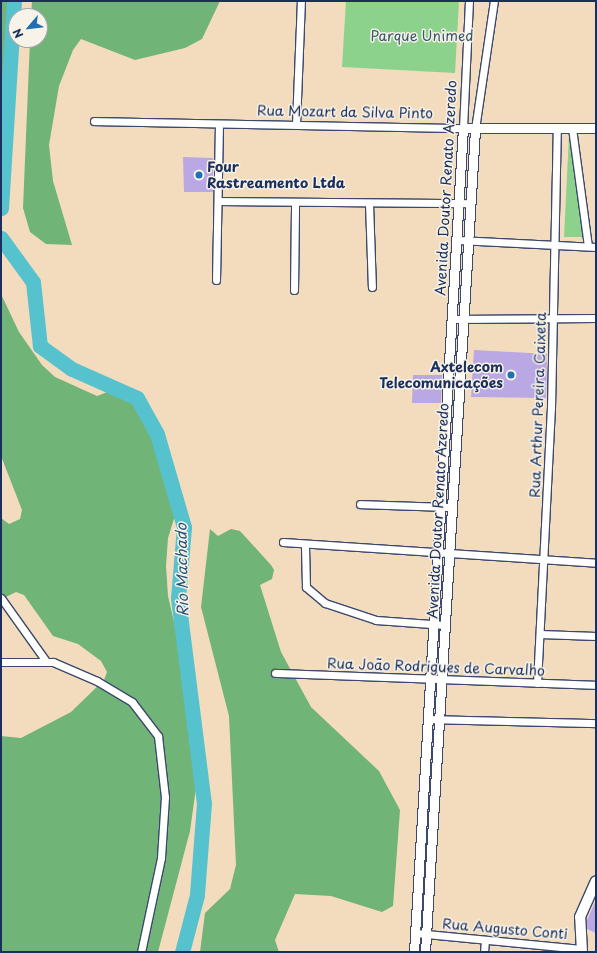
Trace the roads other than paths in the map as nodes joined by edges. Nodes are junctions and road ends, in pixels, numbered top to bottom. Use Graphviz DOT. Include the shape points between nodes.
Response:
graph roads {
  1 [pos="301,1"];
  2 [pos="469,1"];
  3 [pos="494,1"];
  4 [pos="465,99"];
  5 [pos="480,100"];
  6 [pos="94,121"];
  7 [pos="296,124"];
  8 [pos="219,125"];
  9 [pos="558,127"];
  10 [pos="463,128"];
  11 [pos="572,128"];
  12 [pos="596,128"];
  13 [pos="475,129"];
  14 [pos="219,201"];
  15 [pos="295,202"];
  16 [pos="369,203"];
  17 [pos="460,203"];
  18 [pos="470,203"];
  19 [pos="458,240"];
  20 [pos="469,241"];
  21 [pos="556,246"];
  22 [pos="592,247"];
  23 [pos="455,266"];
  24 [pos="466,266"];
  25 [pos="216,280"];
  26 [pos="372,287"];
  27 [pos="294,290"];
  28 [pos="464,291"];
  29 [pos="454,292"];
  30 [pos="554,318"];
  31 [pos="596,318"];
  32 [pos="452,319"];
  33 [pos="462,319"];
  34 [pos="450,358"];
  35 [pos="461,359"];
  36 [pos="453,405"];
  37 [pos="447,436"];
  38 [pos="457,436"];
  39 [pos="444,461"];
  40 [pos="455,462"];
  41 [pos="443,485"];
  42 [pos="454,485"];
  43 [pos="360,504"];
  44 [pos="441,507"];
  45 [pos="452,507"];
  46 [pos="440,522"];
  47 [pos="451,523"];
  48 [pos="283,542"];
  49 [pos="305,546"];
  50 [pos="438,553"];
  51 [pos="450,554"];
  52 [pos="544,559"];
  53 [pos="596,563"];
  54 [pos="436,586"];
  55 [pos="448,588"];
  56 [pos="1,598"];
  57 [pos="434,624"];
  58 [pos="445,625"];
  59 [pos="540,634"];
  60 [pos="596,636"];
  61 [pos="46,661"];
  62 [pos="1,662"];
  63 [pos="275,673"];
  64 [pos="433,679"];
  65 [pos="443,679"];
  66 [pos="537,683"];
  67 [pos="596,685"];
  68 [pos="430,719"];
  69 [pos="441,720"];
  70 [pos="596,723"];
  71 [pos="427,755"];
  72 [pos="437,756"];
  73 [pos="427,838"];
  74 [pos="420,870"];
  75 [pos="430,871"];
  76 [pos="596,881"];
  77 [pos="418,901"];
  78 [pos="428,902"];
  79 [pos="416,934"];
  80 [pos="427,935"];
  81 [pos="485,941"];
  82 [pos="582,951"];
  83 [pos="141,952"];
  84 [pos="414,952"];
  85 [pos="425,952"];
  86 [pos="484,952"];
  1 -- 7 [label="street"];
  2 -- 4 [label="street, Avenida Doutor Renato Azeredo"];
  3 -- 5 [label="street, Avenida Doutor Renato Azeredo"];
  4 -- 5 [label="street"];
  4 -- 10 [label="street, Avenida Doutor Renato Azeredo"];
  5 -- 13 [label="street, Avenida Doutor Renato Azeredo"];
  6 -- 8 [label="street, Rua Mozart da Silva Pinto"];
  7 -- 8 [label="street, Rua Mozart da Silva Pinto"];
  7 -- 10 [label="street, Rua Mozart da Silva Pinto"];
  8 -- 14 [label="street"];
  9 -- 11 [label="street, Rua Mozart da Silva Pinto"];
  9 -- 13 [label="street, Rua Mozart da Silva Pinto"];
  9 -- 21 [label="street, Rua Arthur Pereira Caixeta"];
  10 -- 13 [label="street, Rua Mozart da Silva Pinto"];
  10 -- 17 [label="street, Avenida Doutor Renato Azeredo"];
  11 -- 12 [label="street, Rua Mozart da Silva Pinto"];
  11 -- 22 [label="street"];
  13 -- 18 [label="street, Avenida Doutor Renato Azeredo"];
  14 -- 15 [label="street"];
  14 -- 25 [label="street"];
  15 -- 16 [label="street"];
  15 -- 27 [label="street"];
  16 -- 17 [label="street"];
  16 -- 26 [label="street"];
  17 -- 18 [label="street"];
  17 -- 19 [label="street, Avenida Doutor Renato Azeredo"];
  18 -- 20 [label="street, Avenida Doutor Renato Azeredo"];
  19 -- 20 [label="street"];
  19 -- 23 [label="street, Avenida Doutor Renato Azeredo"];
  20 -- 21 [label="street"];
  20 -- 24 [label="street, Avenida Doutor Renato Azeredo"];
  21 -- 22 [label="street"];
  21 -- 30 [label="street, Rua Arthur Pereira Caixeta"];
  23 -- 24 [label="street"];
  23 -- 29 [label="street, Avenida Doutor Renato Azeredo"];
  24 -- 28 [label="street, Avenida Doutor Renato Azeredo"];
  28 -- 29 [label="street"];
  28 -- 33 [label="street, Avenida Doutor Renato Azeredo"];
  29 -- 32 [label="street, Avenida Doutor Renato Azeredo"];
  30 -- 31 [label="street"];
  30 -- 33 [label="street"];
  30 -- 52 [label="street, Rua Arthur Pereira Caixeta"];
  32 -- 33 [label="street"];
  32 -- 34 [label="street, Avenida Doutor Renato Azeredo"];
  33 -- 35 [label="street, Avenida Doutor Renato Azeredo"];
  34 -- 35 [label="street"];
  34 -- 36 [label="street, Avenida Doutor Renato Azeredo"];
  35 -- 36 [label="street, Avenida Doutor Renato Azeredo"];
  36 -- 37 [label="street, Avenida Doutor Renato Azeredo"];
  36 -- 38 [label="street, Avenida Doutor Renato Azeredo"];
  37 -- 38 [label="street"];
  37 -- 39 [label="street, Avenida Doutor Renato Azeredo"];
  38 -- 40 [label="street, Avenida Doutor Renato Azeredo"];
  39 -- 40 [label="street"];
  39 -- 41 [label="street, Avenida Doutor Renato Azeredo"];
  40 -- 42 [label="street, Avenida Doutor Renato Azeredo"];
  41 -- 42 [label="street"];
  41 -- 44 [label="street, Avenida Doutor Renato Azeredo"];
  42 -- 45 [label="street, Avenida Doutor Renato Azeredo"];
  43 -- 44 [label="street"];
  44 -- 45 [label="street"];
  44 -- 46 [label="street, Avenida Doutor Renato Azeredo"];
  45 -- 47 [label="street, Avenida Doutor Renato Azeredo"];
  46 -- 47 [label="street"];
  46 -- 50 [label="street, Avenida Doutor Renato Azeredo"];
  47 -- 51 [label="street, Avenida Doutor Renato Azeredo"];
  48 -- 49 [label="street"];
  49 -- 50 [label="street"];
  49 -- 57 [label="street" via="304,579 316,597 367,618"];
  50 -- 51 [label="street"];
  50 -- 54 [label="street, Avenida Doutor Renato Azeredo"];
  51 -- 52 [label="street"];
  51 -- 55 [label="street, Avenida Doutor Renato Azeredo"];
  52 -- 53 [label="street"];
  52 -- 59 [label="street, Rua Arthur Pereira Caixeta"];
  54 -- 55 [label="street"];
  54 -- 57 [label="street, Avenida Doutor Renato Azeredo"];
  55 -- 58 [label="street, Avenida Doutor Renato Azeredo"];
  56 -- 61 [label="street"];
  57 -- 58 [label="street"];
  57 -- 64 [label="street, Avenida Doutor Renato Azeredo"];
  58 -- 65 [label="street, Avenida Doutor Renato Azeredo"];
  59 -- 60 [label="street"];
  59 -- 66 [label="street, Rua Arthur Pereira Caixeta"];
  61 -- 62 [label="street"];
  61 -- 83 [label="street" via="97,681 132,702 158,736 165,797 161,858"];
  63 -- 64 [label="street, Rua João Rodrigues de Carvalho"];
  64 -- 65 [label="street, Rua João Rodrigues de Carvalho"];
  64 -- 68 [label="street, Avenida Doutor Renato Azeredo"];
  65 -- 66 [label="street, Rua João Rodrigues de Carvalho"];
  65 -- 69 [label="street, Avenida Doutor Renato Azeredo"];
  66 -- 67 [label="street, Rua João Rodrigues de Carvalho"];
  68 -- 69 [label="street"];
  68 -- 71 [label="street, Avenida Doutor Renato Azeredo"];
  69 -- 70 [label="street"];
  69 -- 72 [label="street, Avenida Doutor Renato Azeredo"];
  71 -- 72 [label="street"];
  71 -- 73 [label="street, Avenida Doutor Renato Azeredo"];
  72 -- 73 [label="street, Avenida Doutor Renato Azeredo"];
  73 -- 74 [label="street, Avenida Doutor Renato Azeredo"];
  73 -- 75 [label="street, Avenida Doutor Renato Azeredo"];
  74 -- 75 [label="street"];
  74 -- 77 [label="street, Avenida Doutor Renato Azeredo"];
  75 -- 78 [label="street, Avenida Doutor Renato Azeredo"];
  76 -- 82 [label="main road" via="580,917"];
  77 -- 78 [label="street"];
  77 -- 79 [label="street, Avenida Doutor Renato Azeredo"];
  78 -- 80 [label="street, Avenida Doutor Renato Azeredo"];
  79 -- 80 [label="street, Rua Augusto Conti"];
  79 -- 84 [label="street, Avenida Doutor Renato Azeredo"];
  80 -- 81 [label="street, Rua Augusto Conti"];
  80 -- 85 [label="street, Avenida Doutor Renato Azeredo"];
  81 -- 82 [label="street, Rua Augusto Conti"];
  81 -- 86 [label="street"];
}
